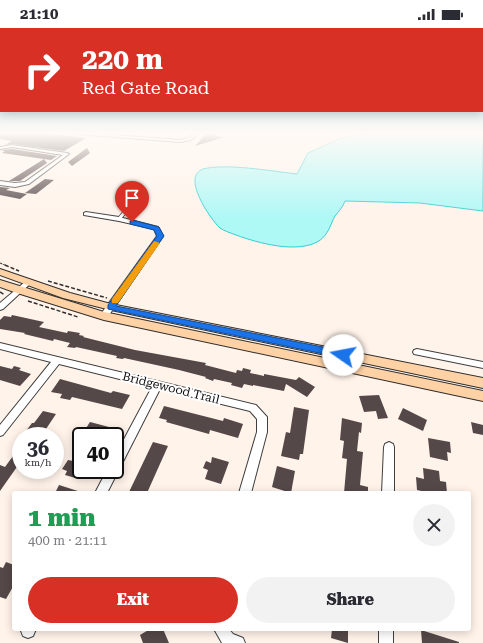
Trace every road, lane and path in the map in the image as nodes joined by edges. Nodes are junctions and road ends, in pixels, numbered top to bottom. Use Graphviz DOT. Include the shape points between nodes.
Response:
graph roads {
  1 [pos="56,162"];
  2 [pos="0,183"];
  3 [pos="135,200"];
  4 [pos="86,214"];
  5 [pos="119,219"];
  6 [pos="0,272"];
  7 [pos="0,283"];
  8 [pos="28,283"];
  9 [pos="18,290"];
  10 [pos="0,307"];
  11 [pos="108,312"];
  12 [pos="0,346"];
  13 [pos="417,352"];
  14 [pos="57,360"];
  15 [pos="483,365"];
  16 [pos="483,383"];
  17 [pos="158,385"];
  18 [pos="483,396"];
  19 [pos="0,432"];
  20 [pos="389,447"];
  21 [pos="124,449"];
  22 [pos="108,479"];
  23 [pos="102,491"];
  24 [pos="246,491"];
  25 [pos="388,491"];
  26 [pos="222,631"];
  27 [pos="386,631"];
  28 [pos="238,643"];
  29 [pos="386,643"];
  1 -- 2 [label="street" via="27,183 15,186"];
  3 -- 5 [label="lane"];
  4 -- 5 [label="street"];
  5 -- 11 [label="street" via="156,228 160,236"];
  6 -- 8 [label="street"];
  7 -- 9 [label="street"];
  8 -- 9 [label="street"];
  8 -- 11 [label="street"];
  9 -- 10 [label="street"];
  9 -- 11 [label="street"];
  11 -- 16 [label="street"];
  11 -- 18 [label="street"];
  12 -- 14 [label="street, Bridgewood Trail"];
  13 -- 15 [label="street"];
  14 -- 17 [label="street, Bridgewood Trail"];
  14 -- 19 [label="street"];
  17 -- 21 [label="street"];
  17 -- 24 [label="street, Bridgewood Trail" via="253,408 262,417 262,432"];
  20 -- 25 [label="street"];
  22 -- 23 [label="street"];
  26 -- 28 [label="street" via="228,639"];
  27 -- 29 [label="street"];
}
